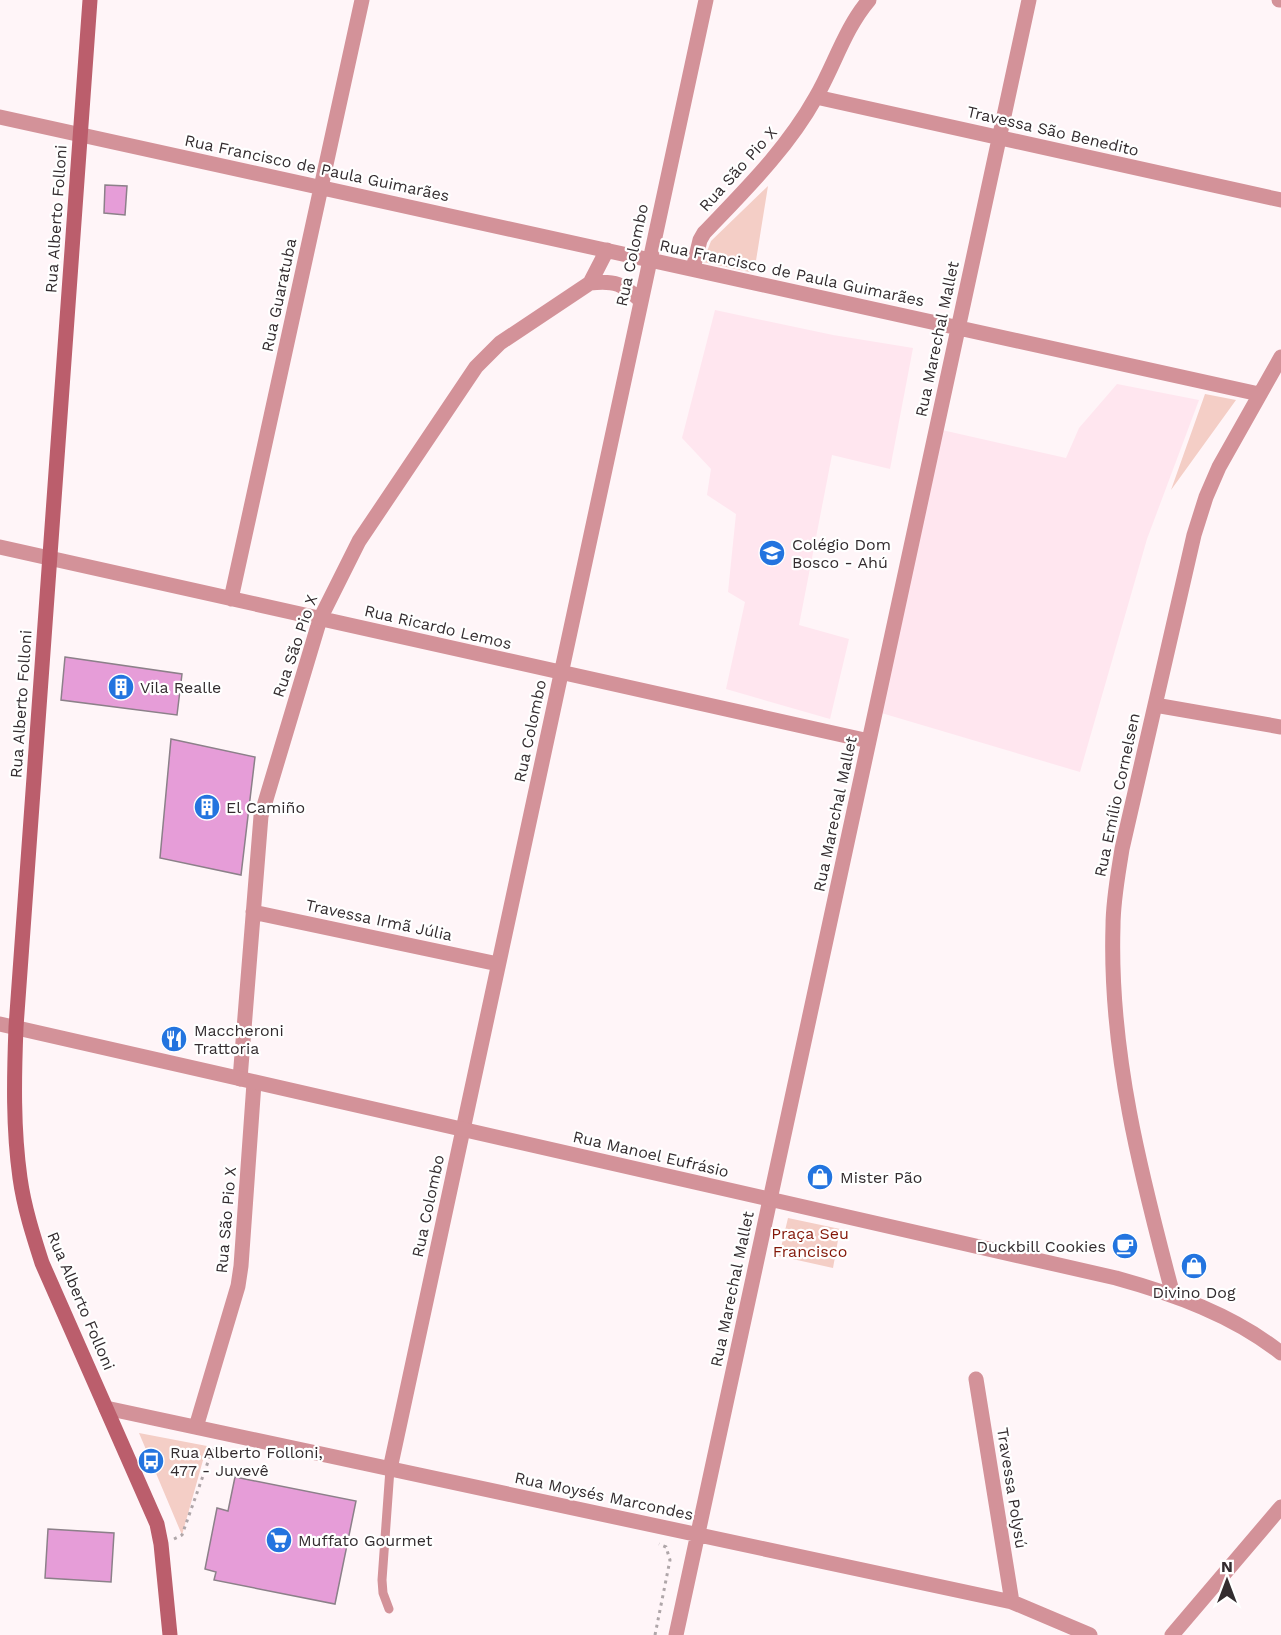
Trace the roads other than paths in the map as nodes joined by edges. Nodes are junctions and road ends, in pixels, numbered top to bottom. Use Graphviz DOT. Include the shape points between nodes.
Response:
graph roads {
  1 [pos="90,0"];
  2 [pos="362,0"];
  3 [pos="706,0"];
  4 [pos="869,0"];
  5 [pos="1029,0"];
  6 [pos="816,97"];
  7 [pos="0,117"];
  8 [pos="80,135"];
  9 [pos="999,138"];
  10 [pos="321,188"];
  11 [pos="1281,201"];
  12 [pos="607,250"];
  13 [pos="650,260"];
  14 [pos="693,269"];
  15 [pos="590,283"];
  16 [pos="641,301"];
  17 [pos="958,327"];
  18 [pos="1281,357"];
  19 [pos="1259,394"];
  20 [pos="0,547"];
  21 [pos="50,558"];
  22 [pos="231,598"];
  23 [pos="320,619"];
  24 [pos="561,672"];
  25 [pos="1155,705"];
  26 [pos="1281,727"];
  27 [pos="869,741"];
  28 [pos="253,912"];
  29 [pos="498,964"];
  30 [pos="0,1024"];
  31 [pos="16,1027"];
  32 [pos="247,1081"];
  33 [pos="463,1130"];
  34 [pos="770,1200"];
  35 [pos="1173,1295"];
  36 [pos="1281,1353"];
  37 [pos="976,1379"];
  38 [pos="106,1408"];
  39 [pos="196,1427"];
  40 [pos="390,1469"];
  41 [pos="1281,1507"];
  42 [pos="697,1535"];
  43 [pos="1012,1602"];
  44 [pos="389,1609"];
  45 [pos="170,1635"];
  46 [pos="676,1635"];
  47 [pos="1090,1635"];
  48 [pos="1172,1635"];
  1 -- 8 [label="main road, Rua Alberto Folloni"];
  2 -- 10 [label="street, Rua Guaratuba"];
  3 -- 13 [label="street, Rua Colombo"];
  4 -- 6 [label="street, Rua São Pio X" via="855,19"];
  5 -- 9 [label="street, Rua Marechal Mallet"];
  6 -- 9 [label="street, Travessa São Benedito"];
  6 -- 14 [label="street, Rua São Pio X" via="773,160 704,233"];
  7 -- 8 [label="street, Rua Francisco de Paula Guimarães"];
  8 -- 10 [label="street, Rua Francisco de Paula Guimarães"];
  8 -- 21 [label="main road, Rua Alberto Folloni"];
  9 -- 11 [label="street, Travessa São Benedito"];
  9 -- 17 [label="street, Rua Marechal Mallet"];
  10 -- 12 [label="street, Rua Francisco de Paula Guimarães"];
  10 -- 22 [label="street, Rua Guaratuba"];
  12 -- 13 [label="street, Rua Francisco de Paula Guimarães"];
  12 -- 15 [label="street, Rua São Pio X"];
  13 -- 14 [label="street, Rua Francisco de Paula Guimarães"];
  13 -- 16 [label="street, Rua Colombo"];
  14 -- 17 [label="street, Rua Francisco de Paula Guimarães"];
  15 -- 16 [label="street" via="617,283"];
  15 -- 23 [label="street, Rua São Pio X" via="500,343 476,367 359,541"];
  16 -- 24 [label="street, Rua Colombo"];
  17 -- 19 [label="street, Rua Francisco de Paula Guimarães"];
  17 -- 27 [label="street, Rua Marechal Mallet"];
  18 -- 19 [label="street, Rua Emílio Cornelsen"];
  19 -- 25 [label="street, Rua Emílio Cornelsen" via="1206,497"];
  20 -- 21 [label="street, Rua Ricardo Lemos"];
  21 -- 22 [label="street, Rua Ricardo Lemos"];
  21 -- 31 [label="main road, Rua Alberto Folloni"];
  22 -- 23 [label="street, Rua Ricardo Lemos"];
  23 -- 24 [label="street, Rua Ricardo Lemos"];
  23 -- 28 [label="street, Rua São Pio X" via="264,800"];
  24 -- 27 [label="street, Rua Ricardo Lemos"];
  24 -- 29 [label="street, Rua Colombo"];
  25 -- 26 [label="street"];
  25 -- 35 [label="street, Rua Emílio Cornelsen" via="1116,887 1114,980 1131,1121"];
  27 -- 34 [label="street, Rua Marechal Mallet"];
  28 -- 29 [label="street, Travessa Irmã Júlia"];
  28 -- 32 [label="street, Rua São Pio X"];
  29 -- 33 [label="street, Rua Colombo"];
  30 -- 31 [label="street, Rua Manoel Eufrásio"];
  31 -- 32 [label="street, Rua Manoel Eufrásio"];
  31 -- 38 [label="main road, Rua Alberto Folloni" via="15,1133 29,1223 42,1263"];
  32 -- 33 [label="street, Rua Manoel Eufrásio"];
  32 -- 39 [label="street, Rua São Pio X" via="242,1266"];
  33 -- 34 [label="street, Rua Manoel Eufrásio"];
  33 -- 40 [label="street, Rua Colombo"];
  34 -- 35 [label="street, Rua Manoel Eufrásio" via="1116,1278"];
  34 -- 42 [label="street, Rua Marechal Mallet"];
  35 -- 36 [label="street, Rua Manoel Eufrásio" via="1245,1328"];
  37 -- 43 [label="street, Travessa Polysú"];
  38 -- 39 [label="street, Rua Moysés Marcondes"];
  38 -- 45 [label="main road, Rua Alberto Folloni" via="157,1524"];
  39 -- 40 [label="street, Rua Moysés Marcondes"];
  40 -- 42 [label="street, Rua Moysés Marcondes"];
  40 -- 44 [label="lane" via="382,1580"];
  41 -- 48 [label="street"];
  42 -- 43 [label="street, Rua Moysés Marcondes"];
  42 -- 46 [label="street, Rua Marechal Mallet"];
  43 -- 47 [label="street, Rua Moysés Marcondes"];
}
